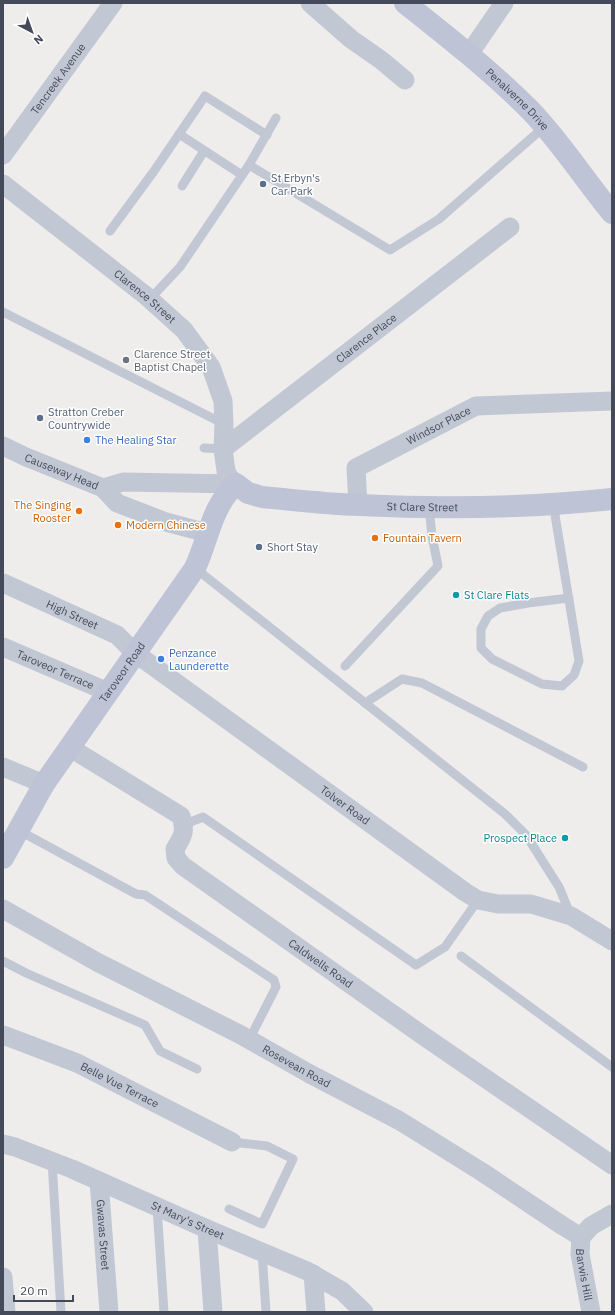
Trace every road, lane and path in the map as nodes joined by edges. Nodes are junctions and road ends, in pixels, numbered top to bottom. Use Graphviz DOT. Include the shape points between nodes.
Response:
graph roads {
  1 [pos="113,3"];
  2 [pos="310,3"];
  3 [pos="405,3"];
  4 [pos="504,3"];
  5 [pos="469,54"];
  6 [pos="405,80"];
  7 [pos="276,118"];
  8 [pos="544,127"];
  9 [pos="179,134"];
  10 [pos="267,135"];
  11 [pos="204,151"];
  12 [pos="3,155"];
  13 [pos="249,165"];
  14 [pos="242,175"];
  15 [pos="3,184"];
  16 [pos="182,186"];
  17 [pos="610,206"];
  18 [pos="510,227"];
  19 [pos="110,231"];
  20 [pos="150,299"];
  21 [pos="3,312"];
  22 [pos="612,401"];
  23 [pos="224,424"];
  24 [pos="3,446"];
  25 [pos="204,448"];
  26 [pos="223,449"];
  27 [pos="236,484"];
  28 [pos="103,488"];
  29 [pos="612,499"];
  30 [pos="553,504"];
  31 [pos="358,505"];
  32 [pos="429,507"];
  33 [pos="207,533"];
  34 [pos="195,568"];
  35 [pos="3,583"];
  36 [pos="569,598"];
  37 [pos="3,647"];
  38 [pos="135,653"];
  39 [pos="344,666"];
  40 [pos="108,692"];
  41 [pos="365,703"];
  42 [pos="69,747"];
  43 [pos="583,766"];
  44 [pos="3,767"];
  45 [pos="44,784"];
  46 [pos="184,824"];
  47 [pos="9,843"];
  48 [pos="478,900"];
  49 [pos="3,909"];
  50 [pos="571,916"];
  51 [pos="612,941"];
  52 [pos="461,956"];
  53 [pos="3,961"];
  54 [pos="3,1035"];
  55 [pos="249,1040"];
  56 [pos="612,1067"];
  57 [pos="197,1070"];
  58 [pos="232,1142"];
  59 [pos="3,1144"];
  60 [pos="52,1161"];
  61 [pos="612,1165"];
  62 [pos="99,1181"];
  63 [pos="158,1207"];
  64 [pos="229,1209"];
  65 [pos="612,1214"];
  66 [pos="207,1229"];
  67 [pos="581,1237"];
  68 [pos="262,1252"];
  69 [pos="313,1274"];
  70 [pos="3,1277"];
  71 [pos="6,1312"];
  72 [pos="61,1312"];
  73 [pos="109,1312"];
  74 [pos="164,1312"];
  75 [pos="213,1312"];
  76 [pos="266,1312"];
  77 [pos="316,1312"];
  78 [pos="364,1312"];
  79 [pos="591,1312"];
  1 -- 12 [label="street, Tencreek Avenue"];
  2 -- 6 [label="street" via="350,39"];
  3 -- 5 [label="street, Penalverne Drive"];
  4 -- 5 [label="street"];
  5 -- 8 [label="street, Penalverne Drive"];
  7 -- 10 [label="lane"];
  8 -- 13 [label="lane" via="439,219 390,250"];
  8 -- 17 [label="street, Penalverne Drive"];
  9 -- 10 [label="lane" via="204,96"];
  9 -- 11 [label="lane"];
  9 -- 19 [label="lane"];
  10 -- 13 [label="lane"];
  11 -- 14 [label="lane"];
  11 -- 16 [label="lane"];
  13 -- 14 [label="lane"];
  14 -- 20 [label="lane" via="180,267"];
  15 -- 20 [label="street, Clarence Street"];
  18 -- 26 [label="street, Clarence Place"];
  20 -- 23 [label="street, Clarence Street" via="184,330 211,367 222,401"];
  21 -- 23 [label="lane"];
  22 -- 31 [label="street, Windsor Place" via="476,406 356,468"];
  23 -- 26 [label="street, Clarence Street"];
  24 -- 28 [label="street, Causeway Head"];
  25 -- 26 [label="lane"];
  26 -- 27 [label="street, Clarence Street" via="226,471"];
  27 -- 28 [label="street" via="123,482"];
  27 -- 31 [label="street, St Clare Street" via="248,493 262,497"];
  27 -- 33 [label="street, Taroveor Road" via="226,494"];
  28 -- 33 [label="street, Causeway Head" via="117,503 166,522"];
  29 -- 30 [label="street, St Clare Street"];
  30 -- 32 [label="street, St Clare Street"];
  30 -- 36 [label="lane"];
  31 -- 32 [label="street, St Clare Street"];
  32 -- 39 [label="lane" via="438,566"];
  33 -- 34 [label="street, Taroveor Road"];
  34 -- 38 [label="street, Taroveor Road"];
  34 -- 41 [label="lane"];
  35 -- 38 [label="street, High Street" via="117,635"];
  36 -- 36 [label="lane" via="579,661 574,675 562,686 542,684 492,659 481,648 481,630 488,616 500,608"];
  37 -- 40 [label="street, Taroveor Terrace"];
  38 -- 40 [label="street, Taroveor Road"];
  38 -- 48 [label="street, Tolver Road"];
  40 -- 42 [label="street, Taroveor Road"];
  41 -- 43 [label="lane" via="402,679 422,683"];
  41 -- 50 [label="lane" via="505,814 526,835 559,887"];
  42 -- 45 [label="street, Taroveor Road"];
  42 -- 46 [label="street" via="181,816"];
  44 -- 45 [label="street"];
  45 -- 47 [label="street, Taroveor Road"];
  46 -- 48 [label="lane" via="203,818 416,965 445,947"];
  46 -- 61 [label="street, Caldwells Road" via="184,834 175,849 176,858 183,866"];
  47 -- 55 [label="lane" via="136,894 145,895 274,980 276,987"];
  48 -- 50 [label="street, Tolver Road" via="498,904 531,904"];
  49 -- 55 [label="street, Rosevean Road" via="97,962"];
  50 -- 51 [label="street, Tolver Road"];
  52 -- 56 [label="lane"];
  53 -- 57 [label="lane" via="146,1025 160,1052"];
  54 -- 58 [label="street, Belle Vue Terrace" via="77,1063"];
  55 -- 67 [label="street, Rosevean Road" via="400,1121"];
  58 -- 64 [label="lane" via="267,1146 293,1159 262,1224"];
  59 -- 60 [label="street, St Mary's Street" via="15,1146"];
  60 -- 62 [label="street, St Mary's Street"];
  60 -- 72 [label="lane"];
  62 -- 63 [label="street, St Mary's Street"];
  62 -- 73 [label="street, Gwavas Street"];
  63 -- 66 [label="street, St Mary's Street"];
  63 -- 74 [label="lane"];
  65 -- 67 [label="street" via="591,1226"];
  66 -- 68 [label="street, St Mary's Street"];
  66 -- 75 [label="street"];
  67 -- 79 [label="street, Barwis Hill" via="580,1254"];
  68 -- 69 [label="street, St Mary's Street"];
  68 -- 76 [label="lane"];
  69 -- 77 [label="street"];
  69 -- 78 [label="street, St Mary's Street" via="342,1291"];
  70 -- 71 [label="street"];
}
